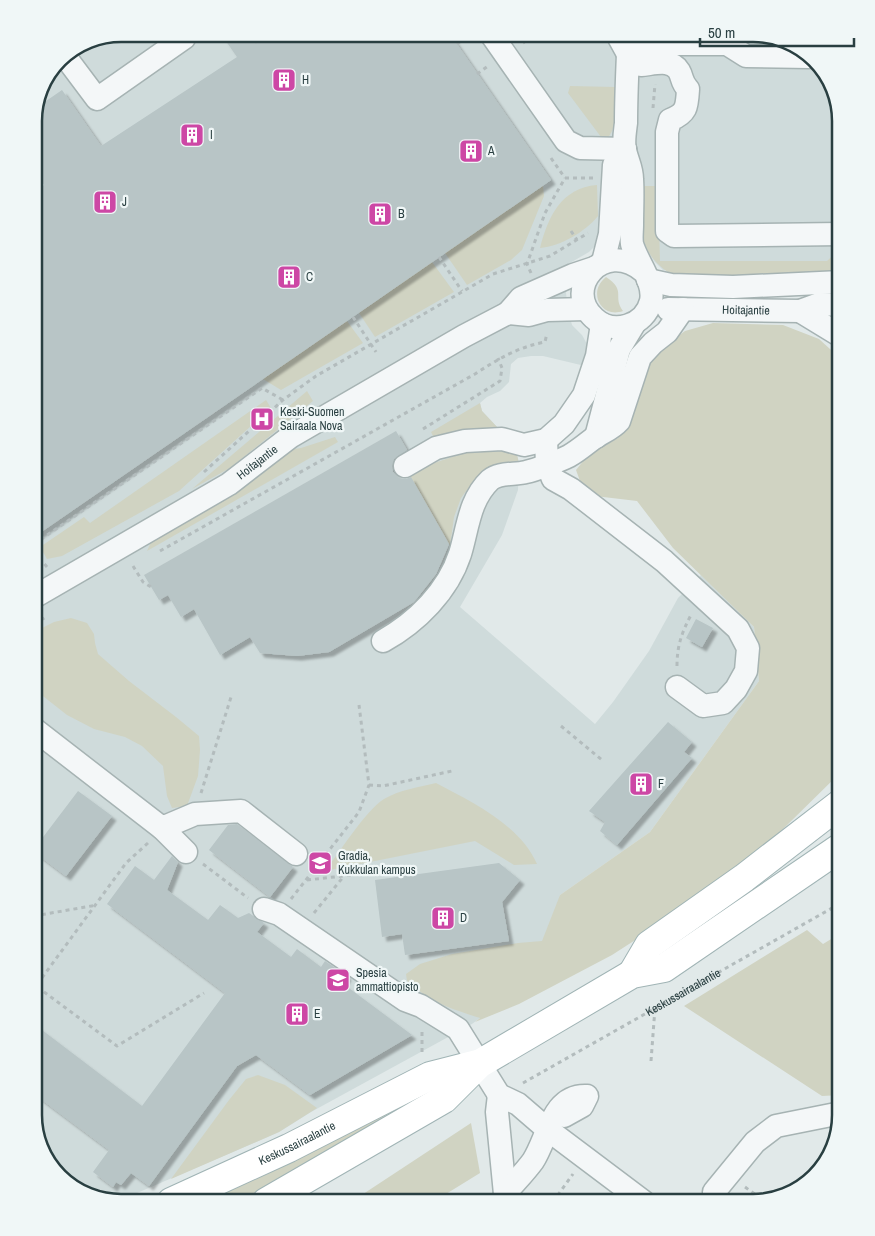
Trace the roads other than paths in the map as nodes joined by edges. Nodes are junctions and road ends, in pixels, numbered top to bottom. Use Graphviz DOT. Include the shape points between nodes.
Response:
graph roads {
  1 [pos="178,42"];
  2 [pos="497,43"];
  3 [pos="622,43"];
  4 [pos="628,54"];
  5 [pos="799,57"];
  6 [pos="69,62"];
  7 [pos="625,149"];
  8 [pos="832,234"];
  9 [pos="598,265"];
  10 [pos="646,275"];
  11 [pos="832,282"];
  12 [pos="832,305"];
  13 [pos="684,309"];
  14 [pos="800,311"];
  15 [pos="508,313"];
  16 [pos="594,317"];
  17 [pos="640,317"];
  18 [pos="832,331"];
  19 [pos="596,437"];
  20 [pos="546,440"];
  21 [pos="547,464"];
  22 [pos="404,466"];
  23 [pos="43,591"];
  24 [pos="383,641"];
  25 [pos="678,687"];
  26 [pos="42,735"];
  27 [pos="832,807"];
  28 [pos="162,828"];
  29 [pos="186,852"];
  30 [pos="832,854"];
  31 [pos="306,857"];
  32 [pos="272,912"];
  33 [pos="632,974"];
  34 [pos="479,1064"];
  35 [pos="499,1095"];
  36 [pos="832,1115"];
  37 [pos="552,1122"];
  38 [pos="190,1193"];
  39 [pos="281,1193"];
  40 [pos="505,1194"];
  41 [pos="505,1194"];
  42 [pos="635,1194"];
  43 [pos="719,1194"];
  1 -- 6 [label="street" via="97,99"];
  2 -- 7 [label="street" via="566,141 580,148"];
  3 -- 4 [label="street"];
  4 -- 5 [label="street" via="641,44 727,44 746,56"];
  4 -- 7 [label="street"];
  4 -- 8 [label="street" via="641,65 664,63 673,65 680,72 682,83 677,90 676,106 682,116 670,120 667,132 667,231 674,236"];
  7 -- 9 [label="street" via="614,165 610,234"];
  7 -- 10 [label="street" via="632,177 632,243"];
  9 -- 10 [label="street" via="613,259 624,260"];
  9 -- 15 [label="street, Hoitajantie" via="521,298"];
  9 -- 16 [label="street" via="583,287 583,298"];
  10 -- 11 [label="street, Hoitajantie" via="671,285 733,287"];
  10 -- 17 [label="street" via="651,300"];
  12 -- 14 [label="street, Hoitajantie" via="819,304"];
  13 -- 14 [label="street, Hoitajantie"];
  13 -- 17 [label="street, Hoitajantie"];
  13 -- 19 [label="street" via="667,332 640,356 619,421"];
  14 -- 18 [label="street"];
  15 -- 16 [label="street" via="529,315 547,310"];
  15 -- 23 [label="street, Hoitajantie" via="290,437 229,484"];
  16 -- 17 [label="street" via="613,328 624,327"];
  16 -- 20 [label="street" via="597,356 584,395 564,424"];
  17 -- 19 [label="street" via="619,349"];
  19 -- 21 [label="street" via="569,456"];
  20 -- 21 [label="street"];
  20 -- 22 [label="street" via="524,445 502,439 465,440 436,448"];
  21 -- 24 [label="street" via="526,473 491,479 475,499 459,555 443,588 398,633"];
  21 -- 25 [label="street" via="553,478 664,561 738,629 748,648 746,671 723,704 703,706"];
  26 -- 28 [label="street"];
  27 -- 33 [label="main road, Keskussairaalantie" via="744,878 649,944"];
  28 -- 29 [label="street"];
  28 -- 31 [label="street" via="195,814 241,811"];
  30 -- 33 [label="main road, Keskussairaalantie" via="664,968"];
  32 -- 34 [label="street" via="405,1000 458,1029"];
  33 -- 34 [label="main road, Keskussairaalantie"];
  34 -- 35 [label="street"];
  34 -- 38 [label="main road, Keskussairaalantie" via="430,1076 289,1148"];
  34 -- 39 [label="main road, Keskussairaalantie" via="444,1099"];
  35 -- 37 [label="street"];
  35 -- 40 [label="street"];
  36 -- 43 [label="street" via="776,1126 755,1142"];
  37 -- 41 [label="street" via="533,1160"];
  37 -- 42 [label="street"];
}
